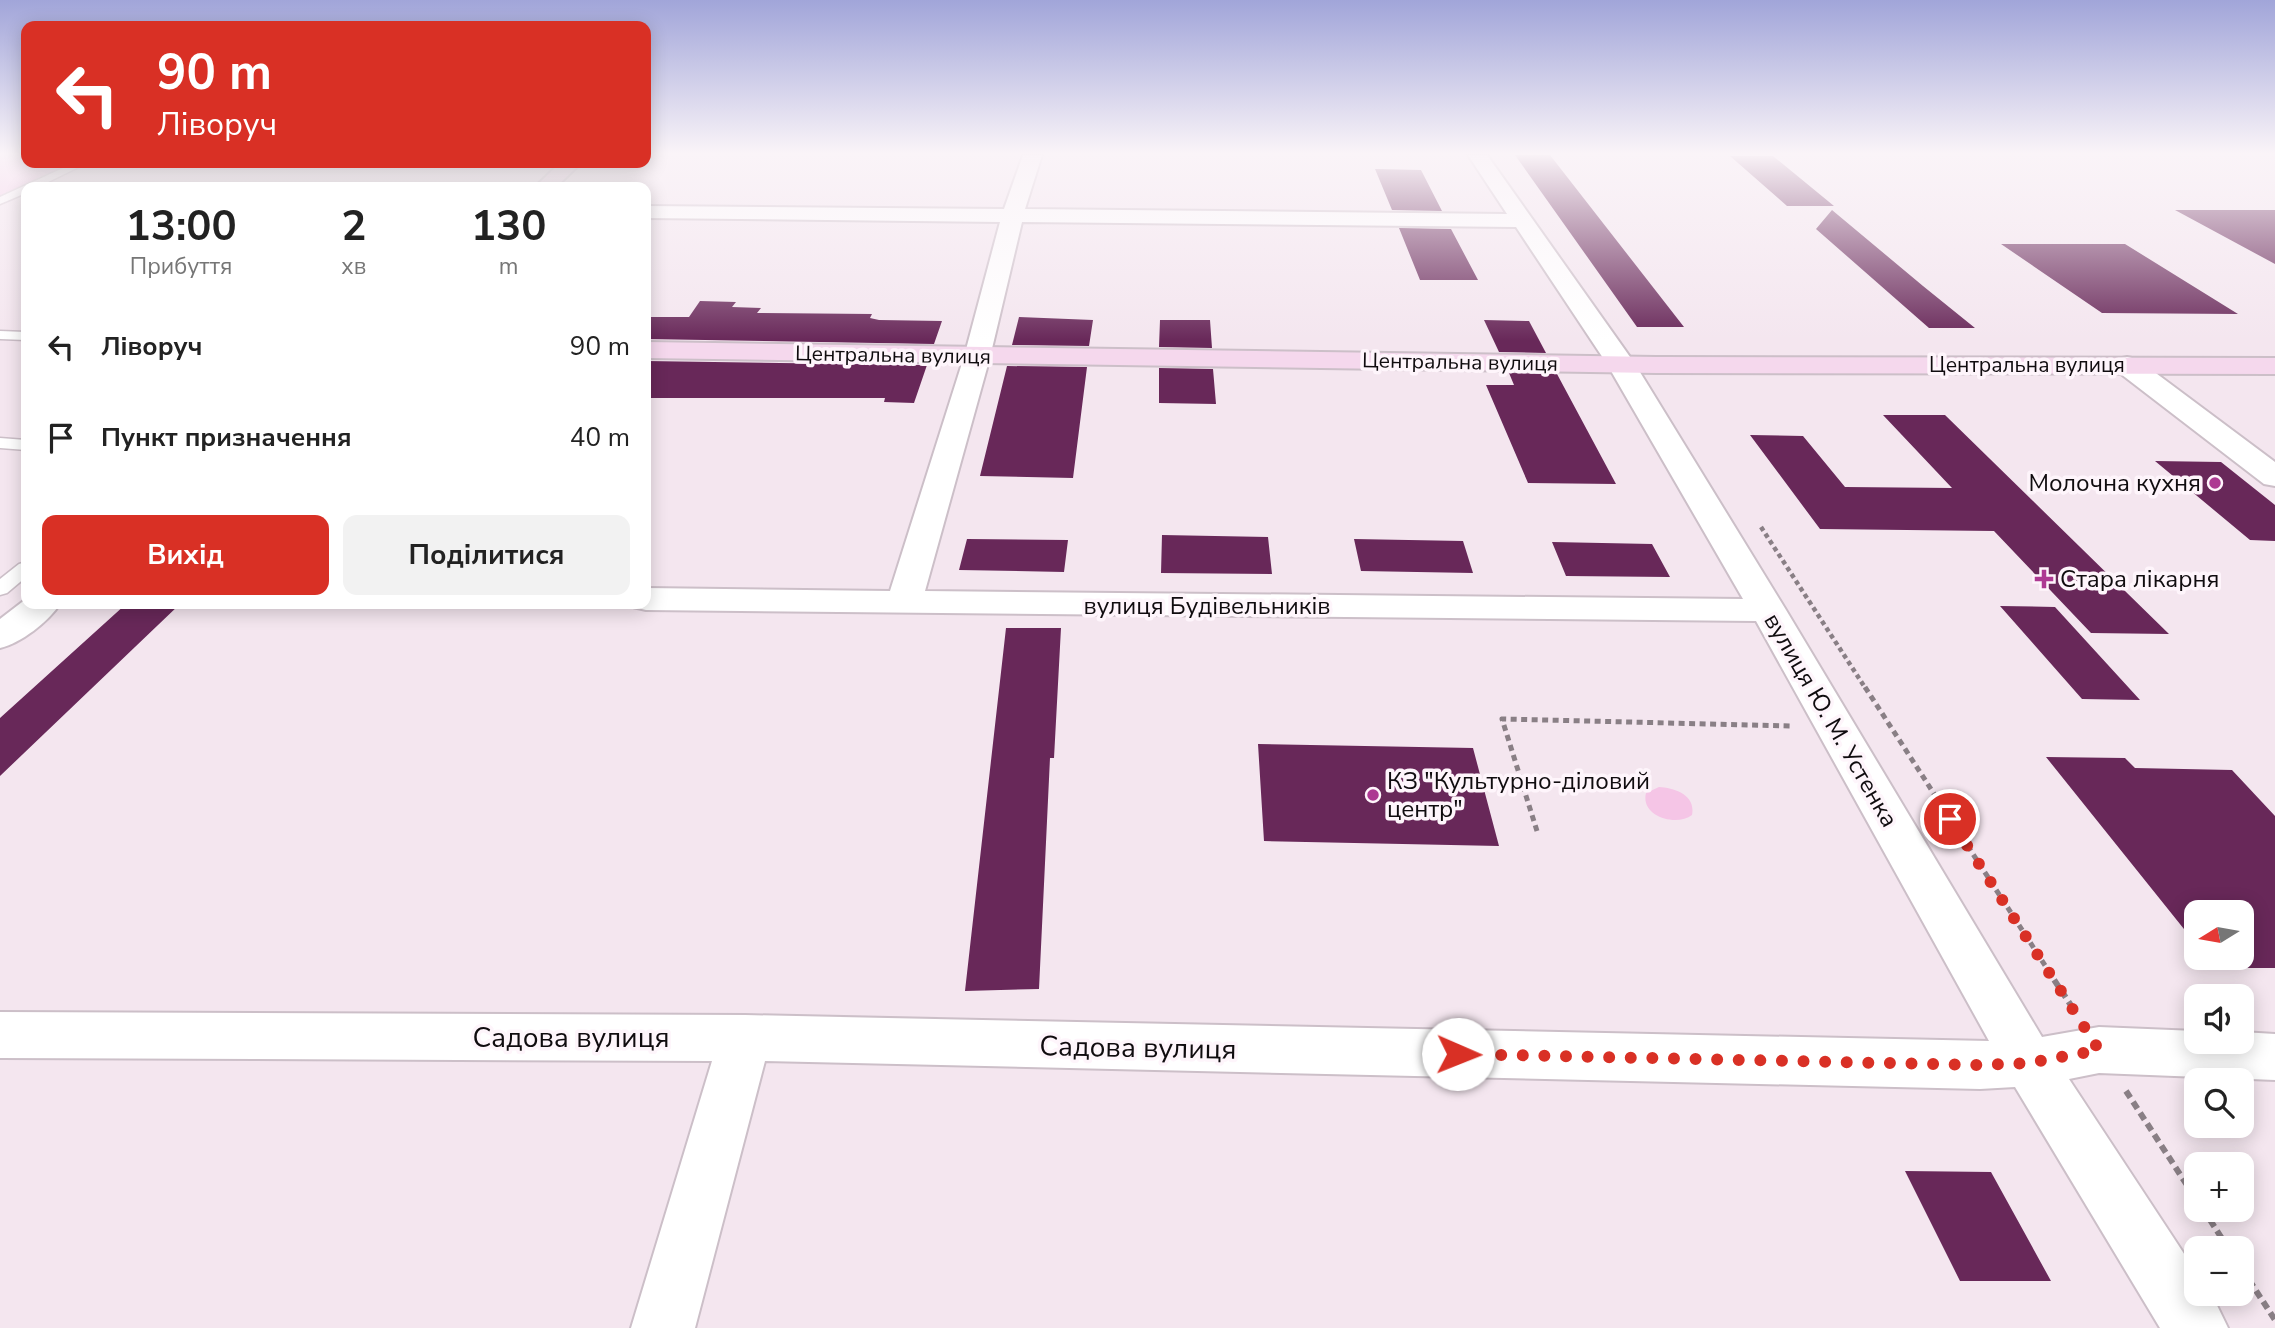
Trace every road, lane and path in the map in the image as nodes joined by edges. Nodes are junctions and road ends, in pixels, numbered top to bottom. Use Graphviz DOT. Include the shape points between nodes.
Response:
graph roads {
  1 [pos="1012,217"];
  2 [pos="1229,217"];
  3 [pos="1518,217"];
  4 [pos="1521,221"];
  5 [pos="0,335"];
  6 [pos="21,335"];
  7 [pos="651,350"];
  8 [pos="977,357"];
  9 [pos="1621,364"];
  10 [pos="2127,365"];
  11 [pos="2275,366"];
  12 [pos="0,443"];
  13 [pos="21,445"];
  14 [pos="2275,477"];
  15 [pos="1755,518"];
  16 [pos="21,572"];
  17 [pos="0,589"];
  18 [pos="651,600"];
  19 [pos="904,603"];
  20 [pos="36,609"];
  21 [pos="1768,610"];
  22 [pos="0,637"];
  23 [pos="1798,726"];
  24 [pos="1537,831"];
  25 [pos="0,1035"];
  26 [pos="745,1038"];
  27 [pos="2099,1050"];
  28 [pos="2275,1057"];
  29 [pos="2029,1063"];
  30 [pos="2184,1181"];
  31 [pos="2254,1288"];
  32 [pos="2275,1320"];
  33 [pos="663,1328"];
  34 [pos="2196,1328"];
  1 -- 8 [label="street"];
  2 -- 4 [label="street"];
  3 -- 4 [label="street, вулиця Ю. М. Устенка"];
  4 -- 9 [label="street, вулиця Ю. М. Устенка"];
  5 -- 6 [label="lane"];
  7 -- 8 [label="main road, Центральна вулиця"];
  8 -- 9 [label="main road, Центральна вулиця"];
  8 -- 19 [label="street"];
  9 -- 10 [label="main road, Центральна вулиця"];
  9 -- 21 [label="street, вулиця Ю. М. Устенка"];
  10 -- 11 [label="main road, Центральна вулиця"];
  10 -- 14 [label="street"];
  12 -- 13 [label="lane"];
  15 -- 27 [label="path"];
  16 -- 17 [label="lane"];
  18 -- 19 [label="street, вулиця Будівельників"];
  19 -- 21 [label="street, вулиця Будівельників"];
  20 -- 22 [label="street"];
  21 -- 29 [label="street, вулиця Ю. М. Устенка"];
  23 -- 24 [label="path" via="1502,719"];
  25 -- 26 [label="street, Садова вулиця"];
  26 -- 29 [label="street, Садова вулиця"];
  26 -- 33 [label="street"];
  27 -- 28 [label="street, Садова вулиця"];
  27 -- 29 [label="street, Садова вулиця"];
  27 -- 30 [label="path"];
  29 -- 34 [label="street, вулиця Ю. М. Устенка"];
  31 -- 32 [label="path"];
}
